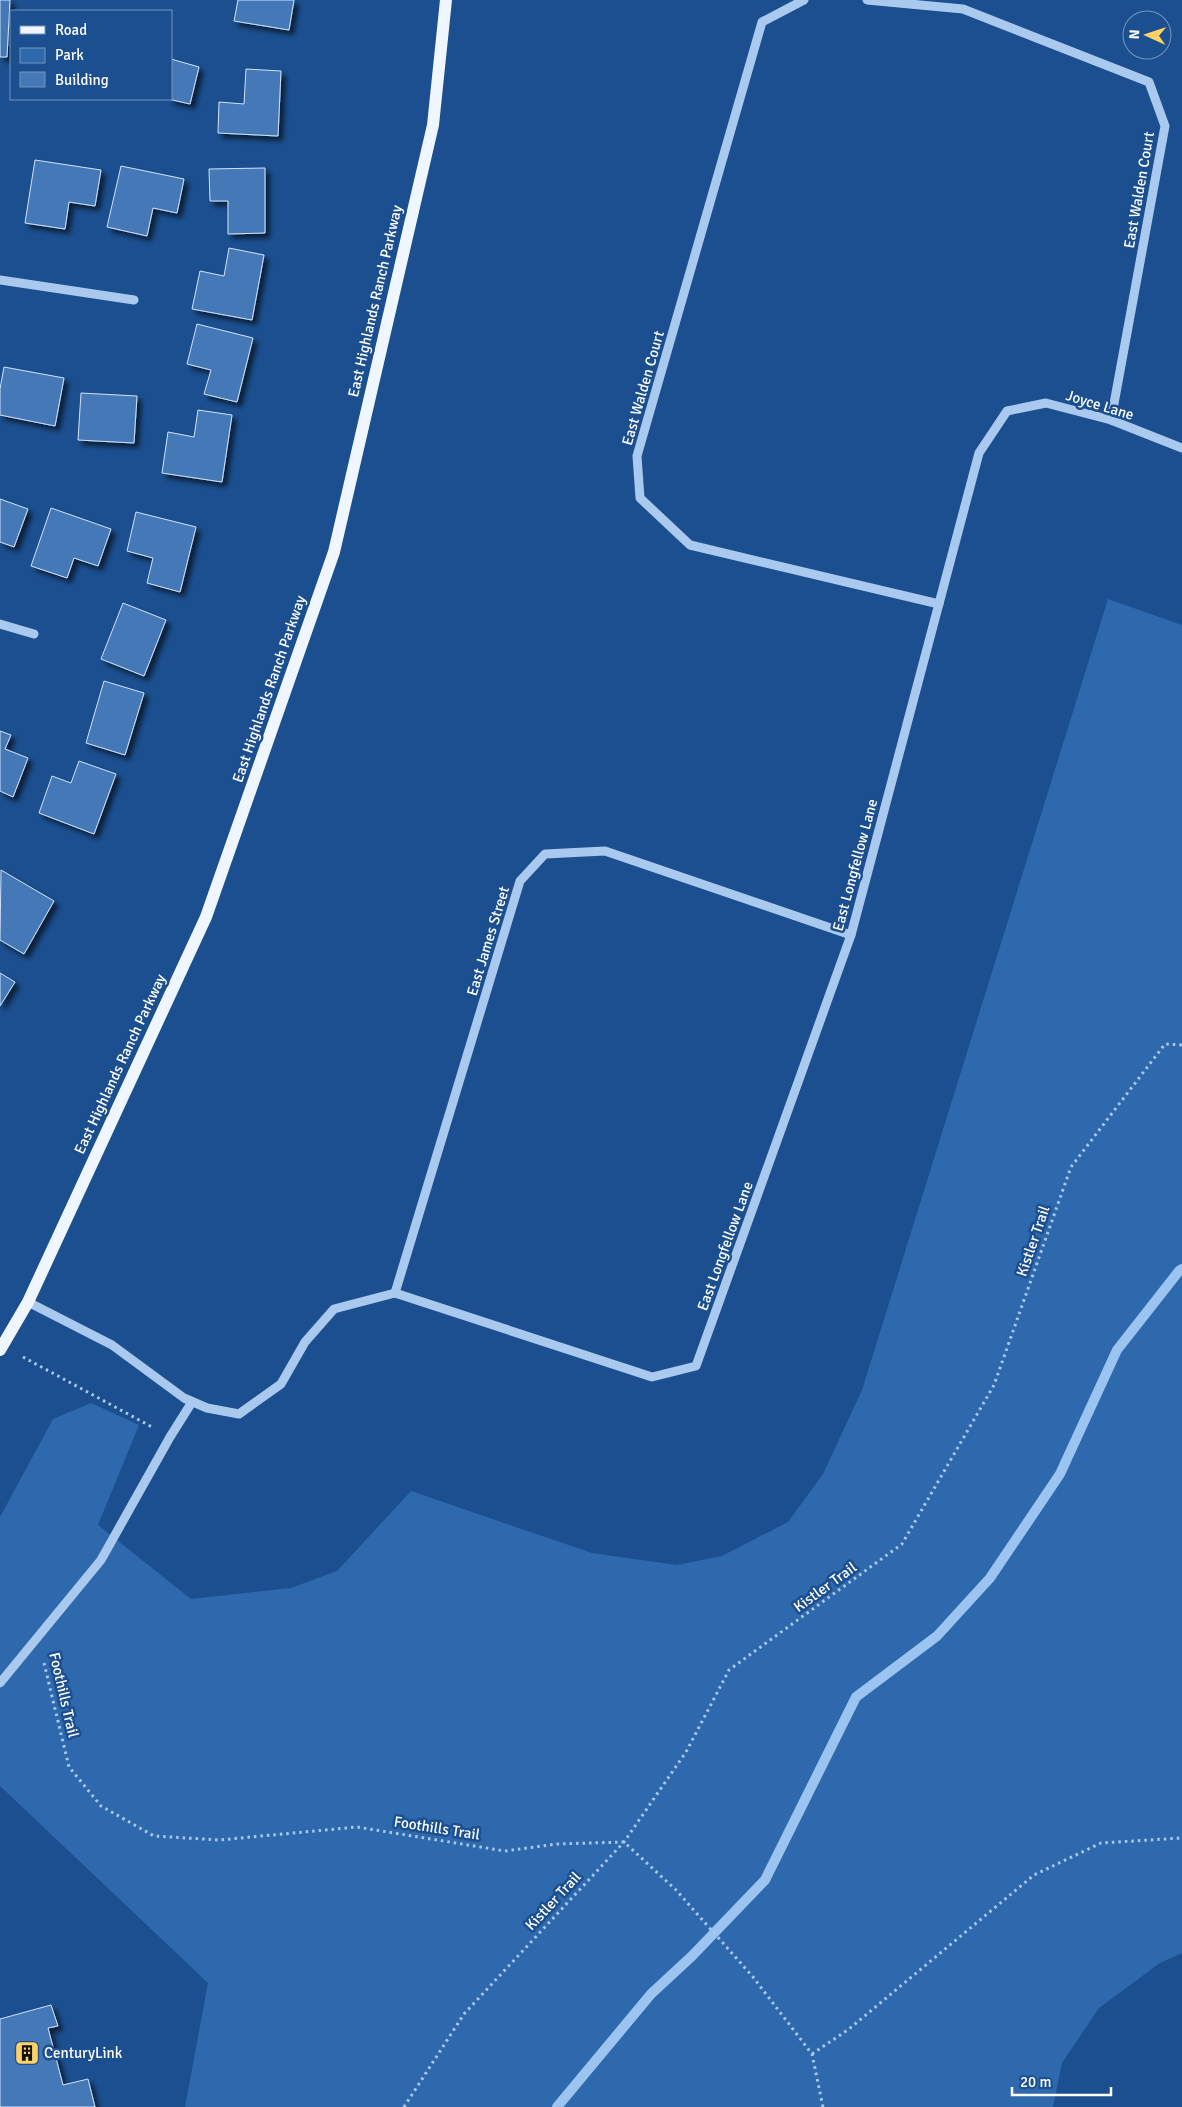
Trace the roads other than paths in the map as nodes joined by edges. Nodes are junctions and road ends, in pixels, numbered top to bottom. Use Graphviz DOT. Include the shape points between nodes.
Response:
graph roads {
  1 [pos="446,0"];
  2 [pos="804,0"];
  3 [pos="867,0"];
  4 [pos="0,280"];
  5 [pos="134,300"];
  6 [pos="1007,411"];
  7 [pos="1111,420"];
  8 [pos="1182,448"];
  9 [pos="939,604"];
  10 [pos="0,624"];
  11 [pos="34,634"];
  12 [pos="851,935"];
  13 [pos="395,1294"];
  14 [pos="28,1302"];
  15 [pos="1,1348"];
  16 [pos="192,1402"];
  17 [pos="0,1682"];
  1 -- 14 [label="main road, East Highlands Ranch Parkway" via="433,125 334,552 206,917"];
  2 -- 9 [label="street, East Walden Court" via="762,22 638,456 640,498 690,545"];
  3 -- 7 [label="street, East Walden Court" via="964,9 1149,82 1165,126"];
  4 -- 5 [label="street"];
  6 -- 7 [label="street, Joyce Lane" via="1046,403"];
  6 -- 9 [label="street, East Longfellow Lane" via="979,453"];
  7 -- 8 [label="street, Joyce Lane"];
  9 -- 12 [label="street, East Longfellow Lane"];
  10 -- 11 [label="street"];
  12 -- 13 [label="street, East Longfellow Lane" via="696,1366 652,1377"];
  12 -- 13 [label="street, East James Street" via="605,851 545,854 520,881"];
  13 -- 16 [label="street" via="334,1309 306,1342 281,1384 239,1414"];
  14 -- 15 [label="main road, East Highlands Ranch Parkway"];
  14 -- 16 [label="street" via="112,1345"];
  16 -- 17 [label="street" via="100,1560"];
}
